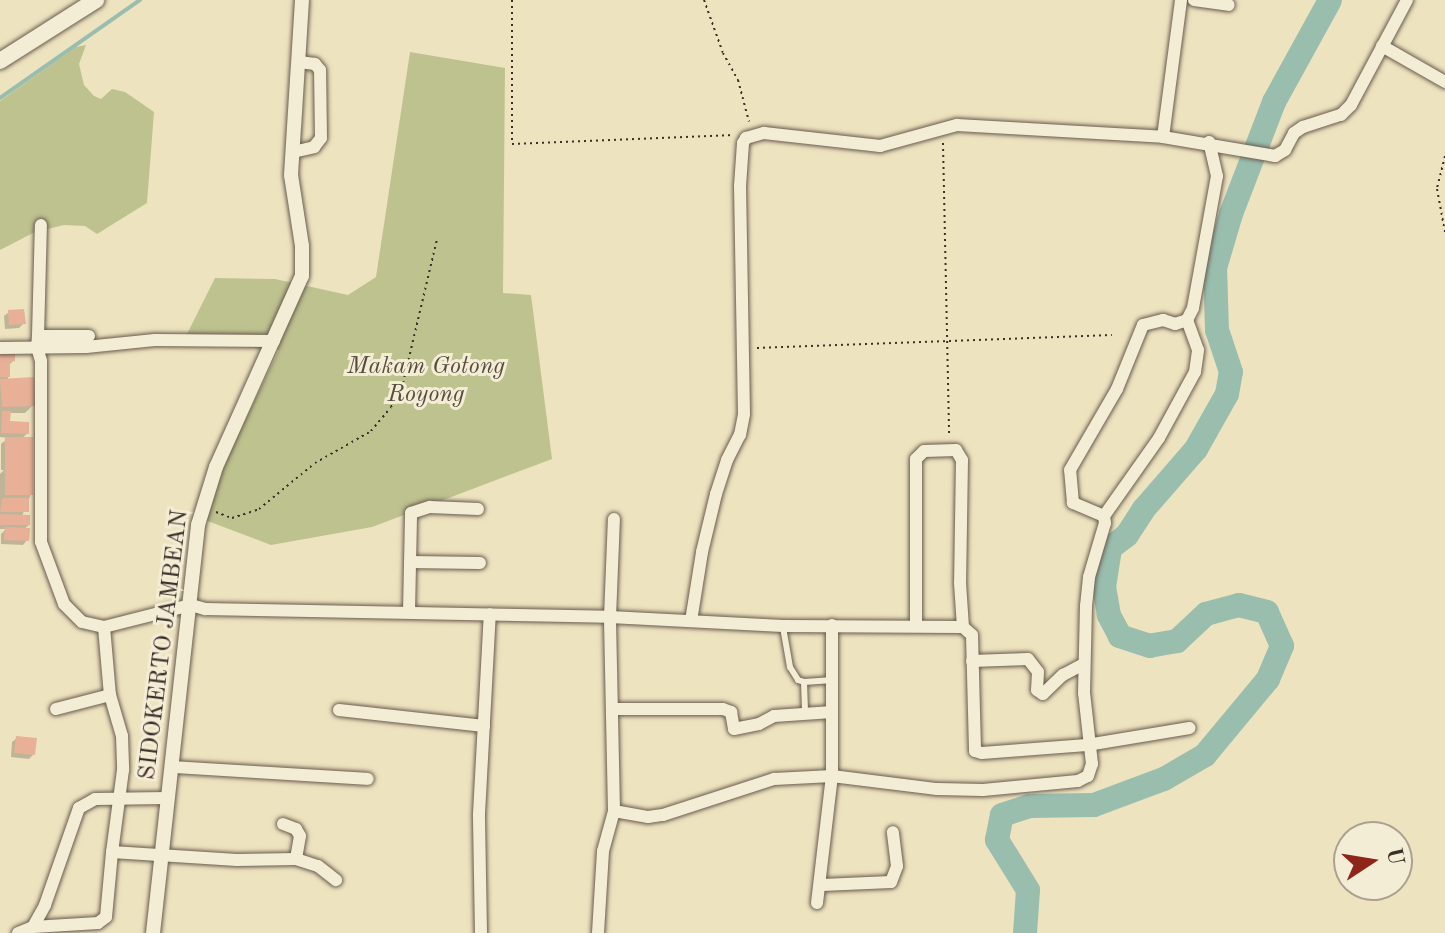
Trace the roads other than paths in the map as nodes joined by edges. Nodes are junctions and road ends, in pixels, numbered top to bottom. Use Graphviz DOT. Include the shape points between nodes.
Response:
graph roads {
  1 [pos="96,0"];
  2 [pos="302,0"];
  3 [pos="1181,0"];
  4 [pos="1194,0"];
  5 [pos="1407,0"];
  6 [pos="1229,5"];
  7 [pos="1382,46"];
  8 [pos="0,61"];
  9 [pos="299,62"];
  10 [pos="1445,82"];
  11 [pos="1163,137"];
  12 [pos="1210,142"];
  13 [pos="293,152"];
  14 [pos="41,225"];
  15 [pos="1187,320"];
  16 [pos="274,341"];
  17 [pos="38,342"];
  18 [pos="0,348"];
  19 [pos="478,509"];
  20 [pos="1104,516"];
  21 [pos="614,519"];
  22 [pos="410,562"];
  23 [pos="480,563"];
  24 [pos="191,605"];
  25 [pos="409,612"];
  26 [pos="490,614"];
  27 [pos="610,617"];
  28 [pos="691,621"];
  29 [pos="832,625"];
  30 [pos="783,626"];
  31 [pos="916,626"];
  32 [pos="104,627"];
  33 [pos="963,627"];
  34 [pos="972,661"];
  35 [pos="1084,664"];
  36 [pos="834,680"];
  37 [pos="804,682"];
  38 [pos="110,695"];
  39 [pos="56,709"];
  40 [pos="612,709"];
  41 [pos="339,710"];
  42 [pos="805,712"];
  43 [pos="832,712"];
  44 [pos="484,726"];
  45 [pos="1190,728"];
  46 [pos="1087,745"];
  47 [pos="173,767"];
  48 [pos="832,776"];
  49 [pos="368,779"];
  50 [pos="119,797"];
  51 [pos="167,798"];
  52 [pos="614,811"];
  53 [pos="283,824"];
  54 [pos="893,832"];
  55 [pos="112,852"];
  56 [pos="160,857"];
  57 [pos="296,859"];
  58 [pos="336,880"];
  59 [pos="822,885"];
  60 [pos="817,903"];
  61 [pos="33,927"];
  62 [pos="18,933"];
  63 [pos="153,933"];
  64 [pos="481,933"];
  65 [pos="598,933"];
  1 -- 8 [label="main road"];
  2 -- 9 [label="street, SIDOKERTO JAMBEAN"];
  3 -- 11 [label="street"];
  4 -- 6 [label="street"];
  5 -- 7 [label="street"];
  7 -- 10 [label="street"];
  7 -- 12 [label="street" via="1351,105 1341,115 1294,133 1275,156"];
  9 -- 13 [label="street, SIDOKERTO JAMBEAN"];
  9 -- 13 [label="street" via="320,70 321,138 314,147"];
  11 -- 12 [label="street"];
  11 -- 28 [label="street" via="943,126 880,146 752,134 743,143 744,414 716,494"];
  12 -- 15 [label="street" via="1217,176 1213,213"];
  13 -- 16 [label="street, SIDOKERTO JAMBEAN" via="302,276"];
  14 -- 17 [label="street"];
  15 -- 20 [label="street" via="1198,350 1195,372 1159,438"];
  15 -- 20 [label="street" via="1143,325 1117,389 1070,470 1073,503"];
  16 -- 17 [label="street"];
  16 -- 24 [label="street, SIDOKERTO JAMBEAN" via="216,467 198,525"];
  17 -- 18 [label="street"];
  17 -- 32 [label="street" via="41,542 64,604 82,622"];
  19 -- 22 [label="street" via="413,510"];
  20 -- 35 [label="street" via="1089,577"];
  21 -- 27 [label="street"];
  22 -- 23 [label="street"];
  22 -- 25 [label="street"];
  24 -- 25 [label="street"];
  24 -- 32 [label="street"];
  24 -- 47 [label="street, SIDOKERTO JAMBEAN"];
  25 -- 26 [label="street"];
  26 -- 27 [label="street"];
  26 -- 44 [label="street"];
  27 -- 28 [label="street"];
  27 -- 40 [label="street"];
  28 -- 30 [label="street"];
  29 -- 30 [label="street"];
  29 -- 31 [label="street"];
  29 -- 36 [label="street"];
  30 -- 37 [label="lane" via="790,667"];
  31 -- 33 [label="street"];
  31 -- 33 [label="street" via="916,459 924,451 949,450 960,453 962,460"];
  32 -- 38 [label="street"];
  33 -- 34 [label="street" via="972,635"];
  34 -- 35 [label="street" via="1028,659 1038,672 1037,690 1043,694"];
  34 -- 46 [label="street" via="975,751"];
  35 -- 46 [label="street"];
  36 -- 37 [label="lane"];
  36 -- 43 [label="street"];
  37 -- 42 [label="lane"];
  38 -- 39 [label="street"];
  38 -- 50 [label="street" via="122,736"];
  40 -- 42 [label="street" via="723,709 731,712 734,729"];
  40 -- 52 [label="street"];
  41 -- 44 [label="street"];
  42 -- 43 [label="street"];
  43 -- 48 [label="street"];
  44 -- 64 [label="street"];
  45 -- 46 [label="street"];
  46 -- 48 [label="street" via="1092,771 1078,781 955,790"];
  47 -- 49 [label="street"];
  47 -- 51 [label="street, SIDOKERTO JAMBEAN"];
  48 -- 52 [label="street" via="748,784 663,815"];
  48 -- 59 [label="street"];
  50 -- 51 [label="street"];
  50 -- 55 [label="street"];
  50 -- 61 [label="street" via="95,799 79,808 59,871"];
  51 -- 56 [label="street, SIDOKERTO JAMBEAN"];
  52 -- 65 [label="street" via="603,851"];
  53 -- 57 [label="street" via="300,836"];
  54 -- 59 [label="street" via="897,866 891,882"];
  55 -- 56 [label="street"];
  55 -- 61 [label="street" via="106,917 98,923"];
  56 -- 57 [label="street"];
  56 -- 63 [label="street, SIDOKERTO JAMBEAN"];
  57 -- 58 [label="street" via="318,866"];
  59 -- 60 [label="street"];
  61 -- 62 [label="street"];
}
